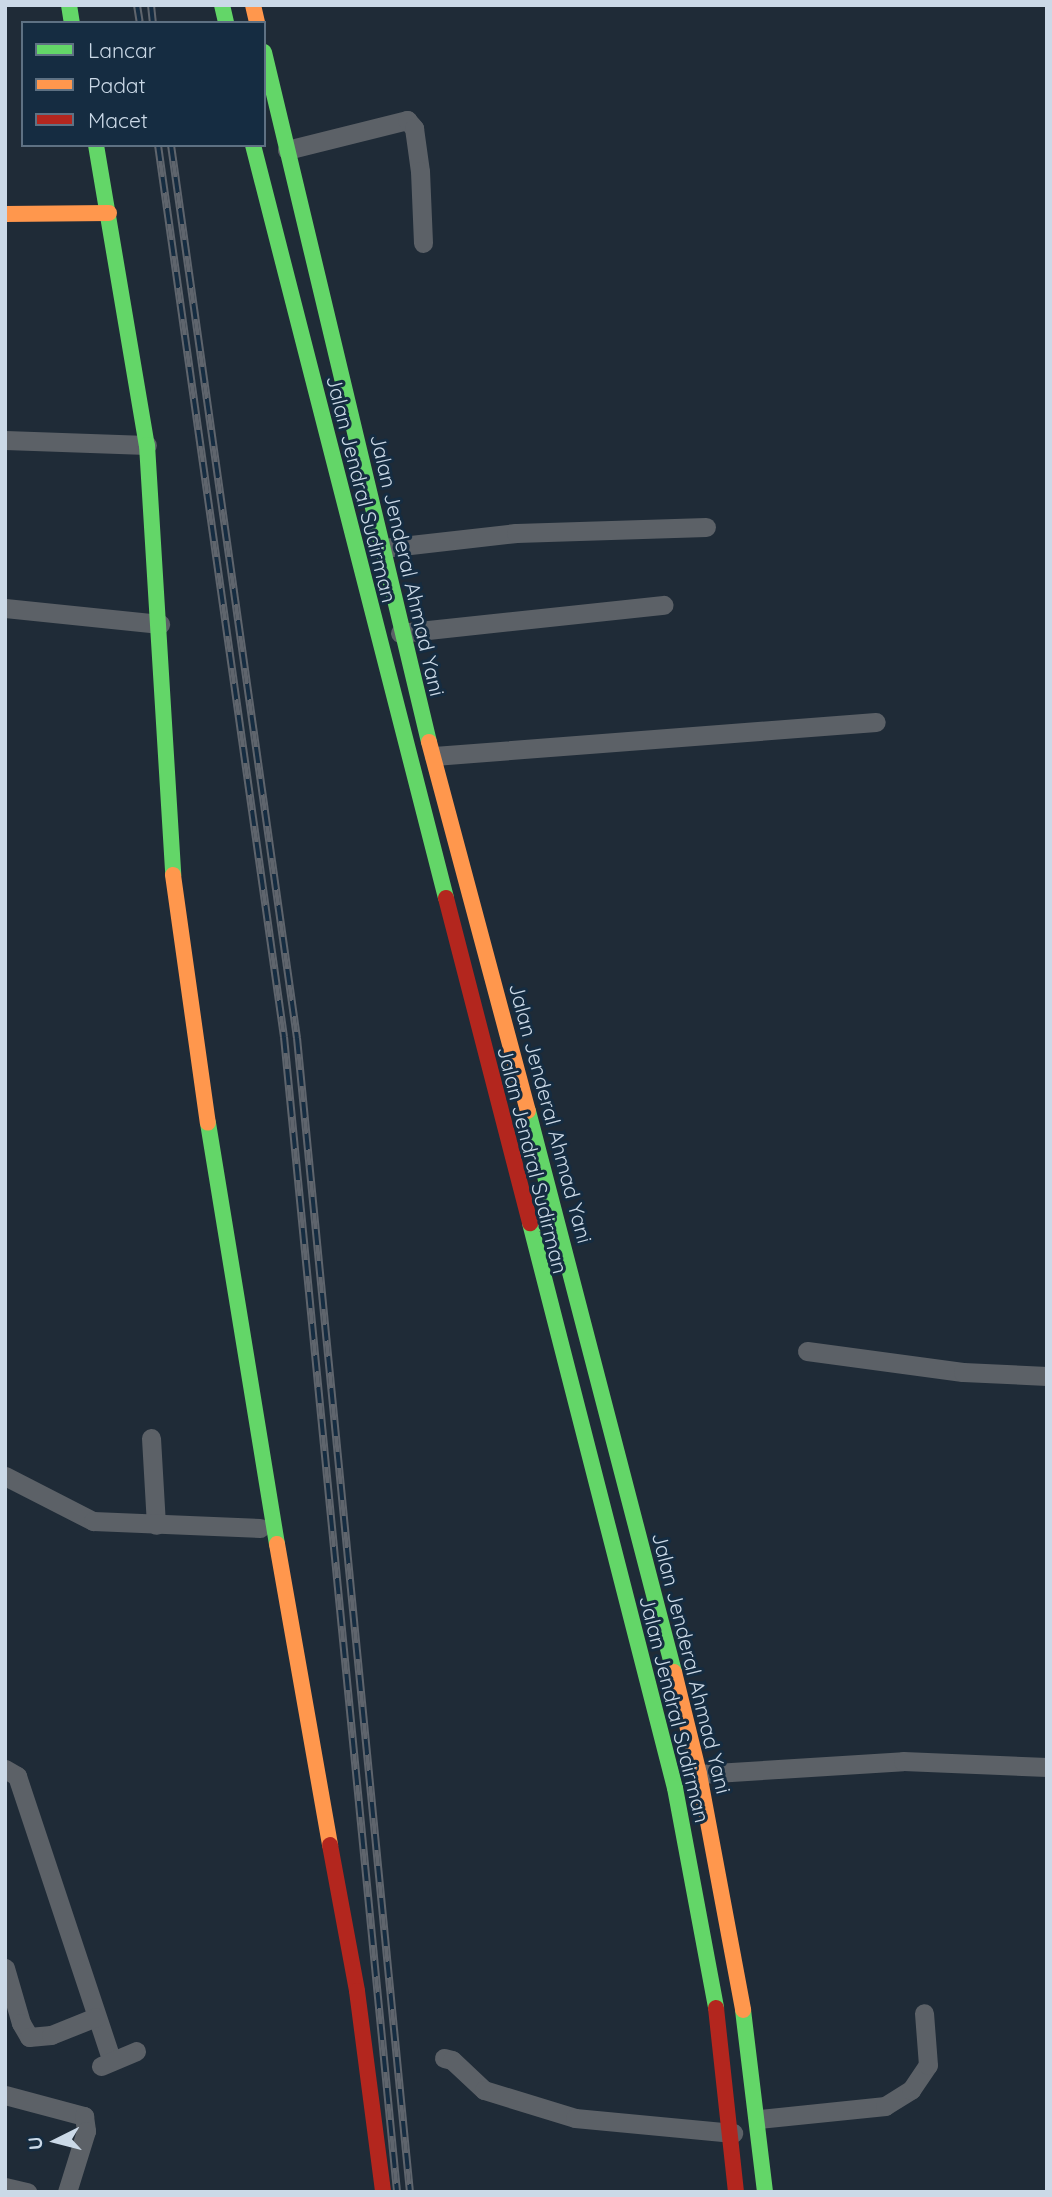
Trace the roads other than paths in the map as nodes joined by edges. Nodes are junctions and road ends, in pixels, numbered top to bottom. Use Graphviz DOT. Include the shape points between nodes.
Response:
graph roads {
  1 [pos="266,61"];
  2 [pos="96,147"];
  3 [pos="254,147"];
  4 [pos="287,150"];
  5 [pos="109,213"];
  6 [pos="5,214"];
  7 [pos="424,243"];
  8 [pos="5,440"];
  9 [pos="147,445"];
  10 [pos="706,527"];
  11 [pos="384,548"];
  12 [pos="664,605"];
  13 [pos="5,608"];
  14 [pos="160,624"];
  15 [pos="400,633"];
  16 [pos="876,722"];
  17 [pos="434,756"];
  18 [pos="807,1351"];
  19 [pos="1047,1376"];
  20 [pos="151,1438"];
  21 [pos="266,1465"];
  22 [pos="5,1476"];
  23 [pos="156,1525"];
  24 [pos="260,1528"];
  25 [pos="282,1570"];
  26 [pos="1047,1766"];
  27 [pos="5,1769"];
  28 [pos="699,1774"];
  29 [pos="5,1968"];
  30 [pos="924,2013"];
  31 [pos="96,2017"];
  32 [pos="136,2051"];
  33 [pos="444,2059"];
  34 [pos="5,2095"];
  35 [pos="759,2119"];
  36 [pos="733,2133"];
  37 [pos="5,2187"];
  38 [pos="27,2192"];
  39 [pos="67,2192"];
  40 [pos="383,2192"];
  41 [pos="736,2192"];
  42 [pos="765,2192"];
  1 -- 4 [label="main road, Jalan Jenderal Ahmad Yani"];
  2 -- 5 [label="main road"];
  3 -- 36 [label="main road, Jalan Jendral Sudirman" via="675,1788 702,1916"];
  4 -- 7 [label="street" via="407,120 416,139"];
  4 -- 11 [label="main road, Jalan Jenderal Ahmad Yani"];
  5 -- 6 [label="main road"];
  5 -- 9 [label="main road"];
  8 -- 9 [label="street"];
  9 -- 14 [label="main road"];
  10 -- 11 [label="street" via="516,533"];
  11 -- 15 [label="main road, Jalan Jenderal Ahmad Yani"];
  12 -- 15 [label="street"];
  13 -- 14 [label="street"];
  14 -- 21 [label="main road" via="175,891 193,1030"];
  15 -- 17 [label="main road, Jalan Jenderal Ahmad Yani"];
  16 -- 17 [label="street"];
  17 -- 28 [label="main road, Jalan Jenderal Ahmad Yani" via="622,1464"];
  18 -- 19 [label="street" via="963,1372"];
  20 -- 23 [label="street"];
  21 -- 24 [label="street"];
  21 -- 25 [label="main road"];
  22 -- 23 [label="street" via="86,1518"];
  23 -- 24 [label="street"];
  24 -- 25 [label="street"];
  25 -- 40 [label="main road" via="355,1978"];
  26 -- 28 [label="street" via="902,1761"];
  27 -- 31 [label="street" via="17,1776"];
  28 -- 35 [label="main road, Jalan Jenderal Ahmad Yani"];
  29 -- 31 [label="street" via="29,2037 51,2035"];
  30 -- 35 [label="street" via="928,2065 911,2090 894,2101 850,2112"];
  31 -- 32 [label="street" via="106,2064"];
  33 -- 36 [label="street" via="452,2060 484,2090 575,2118"];
  34 -- 39 [label="street" via="84,2116 86,2132"];
  35 -- 42 [label="main road, Jalan Jenderal Ahmad Yani"];
  36 -- 41 [label="main road, Jalan Jendral Sudirman"];
  37 -- 38 [label="street"];
}
